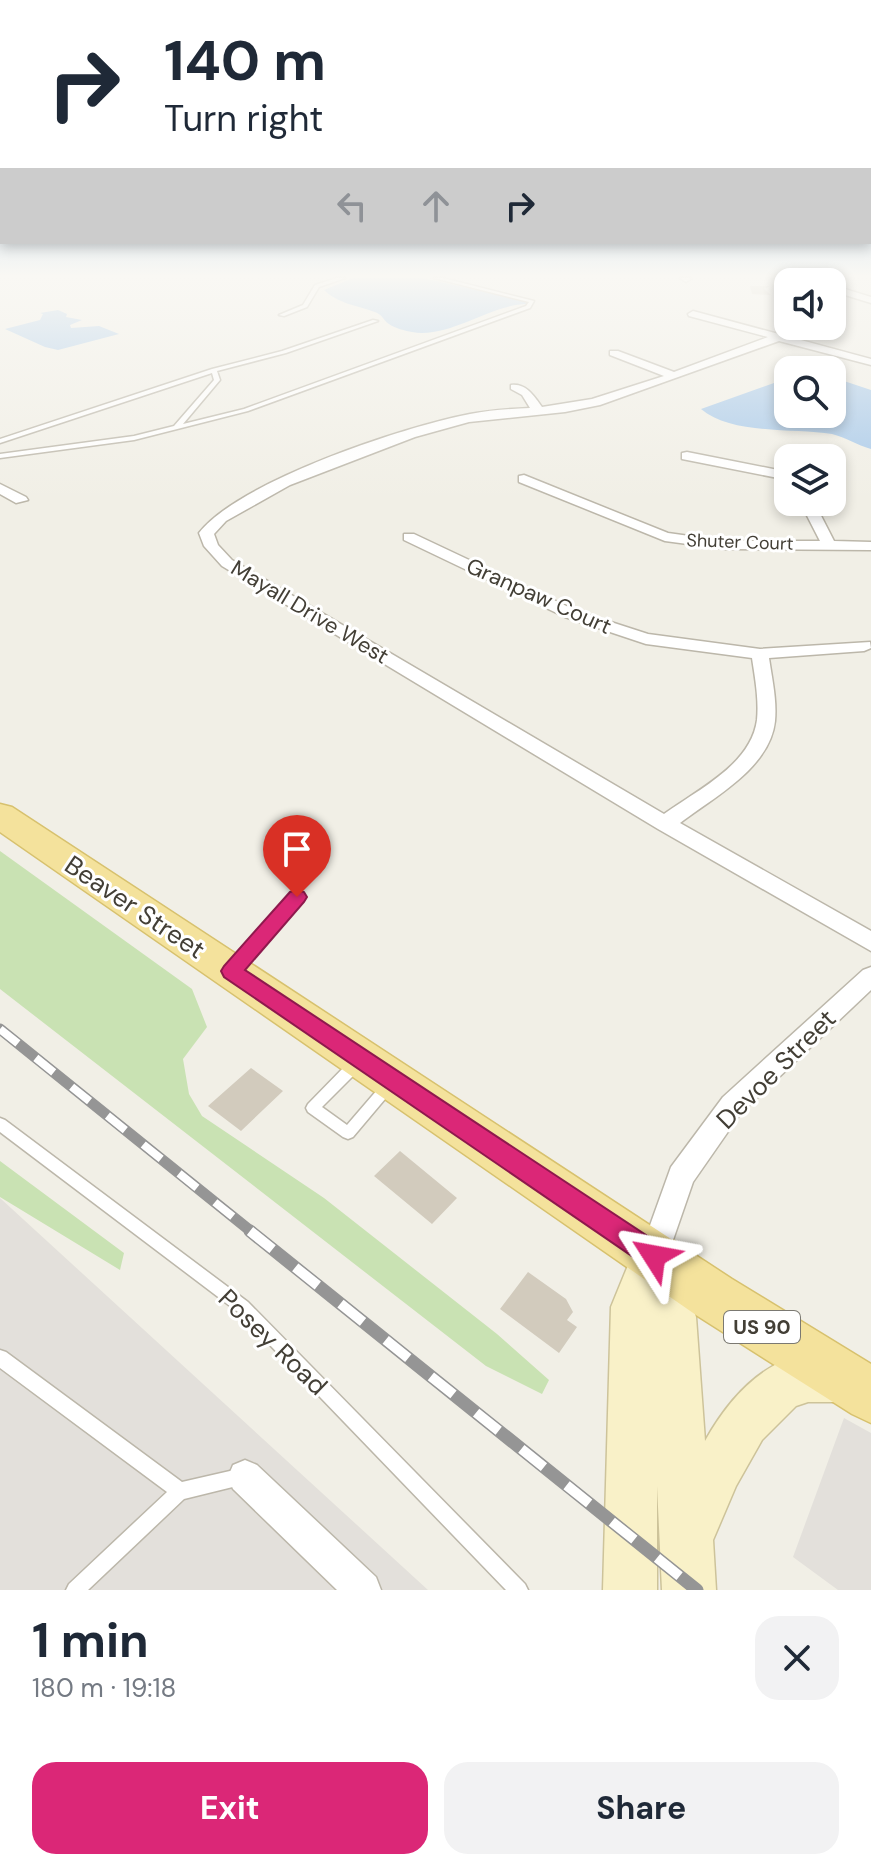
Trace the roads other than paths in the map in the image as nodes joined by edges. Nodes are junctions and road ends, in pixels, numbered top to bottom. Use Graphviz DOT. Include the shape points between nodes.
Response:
graph roads {
  1 [pos="283,352"];
  2 [pos="407,352"];
  3 [pos="738,352"];
  4 [pos="835,352"];
  5 [pos="614,353"];
  6 [pos="871,362"];
  7 [pos="214,370"];
  8 [pos="674,376"];
  9 [pos="515,387"];
  10 [pos="537,409"];
  11 [pos="175,429"];
  12 [pos="0,441"];
  13 [pos="0,456"];
  14 [pos="687,456"];
  15 [pos="774,473"];
  16 [pos="524,479"];
  17 [pos="0,488"];
  18 [pos="21,500"];
  19 [pos="814,516"];
  20 [pos="409,537"];
  21 [pos="829,545"];
  22 [pos="871,546"];
  23 [pos="864,646"];
  24 [pos="760,654"];
  25 [pos="0,815"];
  26 [pos="665,824"];
  27 [pos="297,897"];
  28 [pos="871,942"];
  29 [pos="231,971"];
  30 [pos="871,976"];
  31 [pos="361,1058"];
  32 [pos="394,1081"];
  33 [pos="0,1124"];
  34 [pos="654,1256"];
  35 [pos="0,1358"];
  36 [pos="856,1386"];
  37 [pos="245,1477"];
  38 [pos="180,1491"];
  39 [pos="686,1539"];
  40 [pos="75,1590"];
  41 [pos="363,1590"];
  42 [pos="519,1590"];
  43 [pos="630,1590"];
  44 [pos="689,1590"];
  1 -- 7 [label="lane"];
  2 -- 11 [label="lane" via="281,399"];
  3 -- 8 [label="street, Mayall Drive West"];
  4 -- 6 [label="street"];
  5 -- 8 [label="street"];
  7 -- 11 [label="lane" via="217,380"];
  7 -- 12 [label="lane"];
  8 -- 10 [label="street, Mayall Drive West" via="593,403"];
  9 -- 10 [label="street"];
  10 -- 26 [label="street, Mayall Drive West" via="471,417 402,436 243,501 206,533 227,563"];
  11 -- 13 [label="lane"];
  14 -- 15 [label="street"];
  16 -- 21 [label="street, Shuter Court" via="665,537 725,545"];
  17 -- 18 [label="street"];
  19 -- 21 [label="street"];
  20 -- 24 [label="street, Granpaw Court" via="619,632 681,646"];
  21 -- 22 [label="street, Shuter Court"];
  23 -- 24 [label="street, Granpaw Court"];
  24 -- 26 [label="street" via="767,702 761,740 743,764"];
  25 -- 29 [label="main road, Beaver Street / US 90"];
  26 -- 28 [label="street, Mayall Drive West"];
  27 -- 29 [label="lane"];
  29 -- 31 [label="main road, Beaver Street / US 90"];
  30 -- 34 [label="street, Devoe Street" via="732,1105 681,1176"];
  31 -- 32 [label="main road, Beaver Street / US 90"];
  31 -- 32 [label="lane" via="313,1108 348,1133"];
  32 -- 34 [label="main road, Beaver Street / US 90"];
  33 -- 42 [label="lane, Posey Road" via="243,1307"];
  34 -- 36 [label="main road, Beaver Street / US 90"];
  34 -- 39 [label="main road" via="673,1317"];
  34 -- 43 [label="main road, Devoe Street" via="634,1307"];
  35 -- 38 [label="lane"];
  36 -- 39 [label="main road" via="798,1379 766,1399 732,1438"];
  37 -- 38 [label="lane"];
  37 -- 41 [label="street"];
  38 -- 40 [label="lane"];
  39 -- 44 [label="main road"];
}
